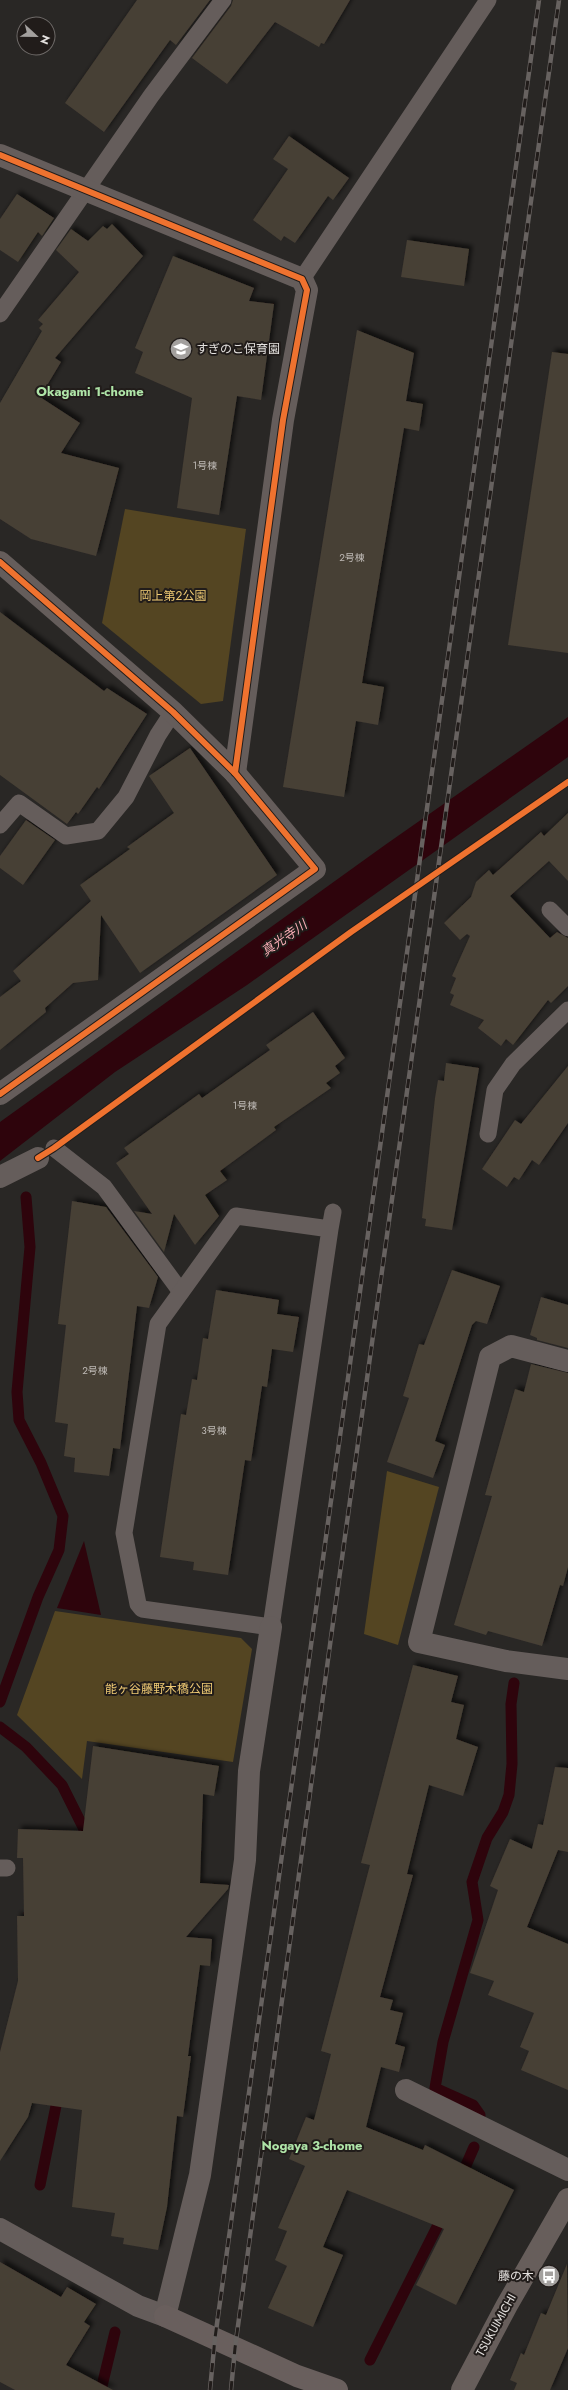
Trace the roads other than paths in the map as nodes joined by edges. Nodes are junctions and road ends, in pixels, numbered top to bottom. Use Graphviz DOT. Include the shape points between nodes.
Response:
graph roads {
  1 [pos="223,0"];
  2 [pos="488,0"];
  3 [pos="0,155"];
  4 [pos="87,190"];
  5 [pos="302,279"];
  6 [pos="0,314"];
  7 [pos="0,562"];
  8 [pos="173,712"];
  9 [pos="235,773"];
  10 [pos="0,825"];
  11 [pos="550,910"];
  12 [pos="568,928"];
  13 [pos="568,1010"];
  14 [pos="0,1094"];
  15 [pos="488,1134"];
  16 [pos="46,1153"];
  17 [pos="0,1177"];
  18 [pos="333,1212"];
  19 [pos="330,1229"];
  20 [pos="181,1292"];
  21 [pos="568,1361"];
  22 [pos="271,1627"];
  23 [pos="567,1664"];
  24 [pos="406,2090"];
  25 [pos="568,2170"];
  26 [pos="568,2199"];
  27 [pos="0,2229"];
  28 [pos="165,2316"];
  29 [pos="337,2390"];
  30 [pos="462,2390"];
  1 -- 4 [label="lane" via="151,96"];
  2 -- 5 [label="lane"];
  3 -- 4 [label="street"];
  4 -- 5 [label="street"];
  4 -- 6 [label="lane"];
  5 -- 9 [label="street" via="307,290 283,420"];
  7 -- 8 [label="street"];
  8 -- 9 [label="street"];
  8 -- 10 [label="lane" via="126,797 98,831 66,836 19,803"];
  9 -- 14 [label="street" via="314,869"];
  11 -- 12 [label="lane"];
  13 -- 15 [label="lane" via="513,1064 495,1090"];
  16 -- 17 [label="street"];
  16 -- 20 [label="lane" via="104,1187"];
  18 -- 19 [label="lane"];
  19 -- 20 [label="lane" via="236,1216"];
  19 -- 22 [label="lane"];
  20 -- 22 [label="lane" via="158,1324 124,1533 138,1604 142,1609"];
  21 -- 23 [label="street" via="511,1346 490,1357 419,1642 506,1661"];
  22 -- 28 [label="street" via="249,1771 245,1860 200,2175"];
  24 -- 25 [label="street"];
  26 -- 30 [label="main road, TSUKUIMICHI"];
  27 -- 28 [label="street" via="138,2306"];
  28 -- 29 [label="street" via="297,2376"];
}
